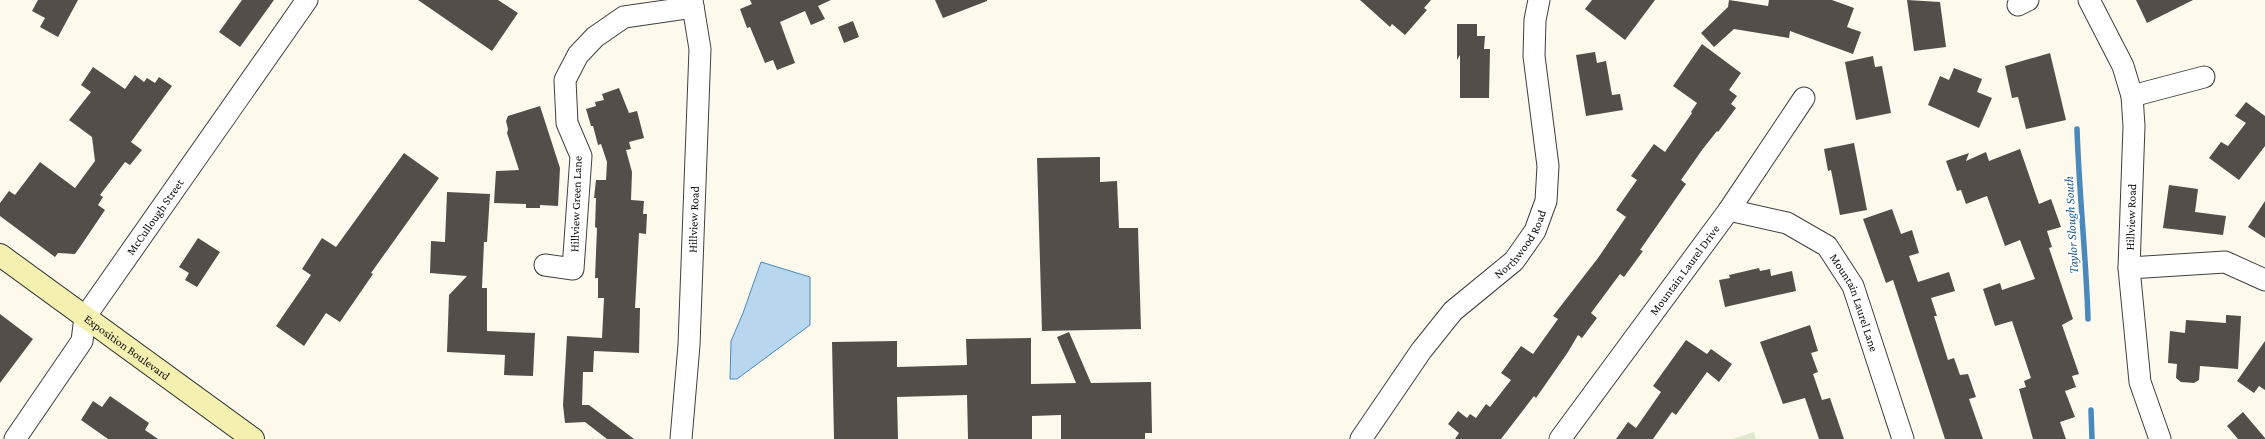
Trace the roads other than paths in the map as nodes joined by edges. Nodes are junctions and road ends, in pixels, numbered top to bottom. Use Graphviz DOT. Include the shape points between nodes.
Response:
graph roads {
  1 [pos="307,0"];
  2 [pos="1539,0"];
  3 [pos="2089,0"];
  4 [pos="693,3"];
  5 [pos="2204,77"];
  6 [pos="2132,96"];
  7 [pos="1804,98"];
  8 [pos="1729,210"];
  9 [pos="0,255"];
  10 [pos="545,265"];
  11 [pos="2129,268"];
  12 [pos="2265,280"];
  13 [pos="85,317"];
  14 [pos="15,439"];
  15 [pos="253,439"];
  16 [pos="681,439"];
  17 [pos="1361,439"];
  18 [pos="1560,439"];
  19 [pos="1903,439"];
  20 [pos="2160,439"];
  1 -- 13 [label="street, McCullough Street"];
  2 -- 17 [label="street, Northwood Road" via="1535,20 1534,56 1548,166 1546,201 1535,231 1514,262 1453,311 1421,351"];
  3 -- 6 [label="street, Hillview Road" via="2123,66"];
  4 -- 10 [label="street, Hillview Green Lane" via="624,17 595,37 578,55 565,80 567,123 580,156 573,269"];
  4 -- 16 [label="street, Hillview Road" via="700,49 689,345"];
  5 -- 6 [label="street"];
  6 -- 11 [label="street, Hillview Road" via="2134,126"];
  7 -- 8 [label="street, Mountain Laurel Drive"];
  8 -- 18 [label="street, Mountain Laurel Drive"];
  8 -- 19 [label="street, Mountain Laurel Lane" via="1788,223 1828,246 1853,286"];
  9 -- 13 [label="street, Exposition Boulevard"];
  11 -- 12 [label="street" via="2225,262"];
  11 -- 20 [label="street, Hillview Road" via="2140,382"];
  13 -- 14 [label="street, McCullough Street" via="82,341"];
  13 -- 15 [label="street, Exposition Boulevard"];
}
